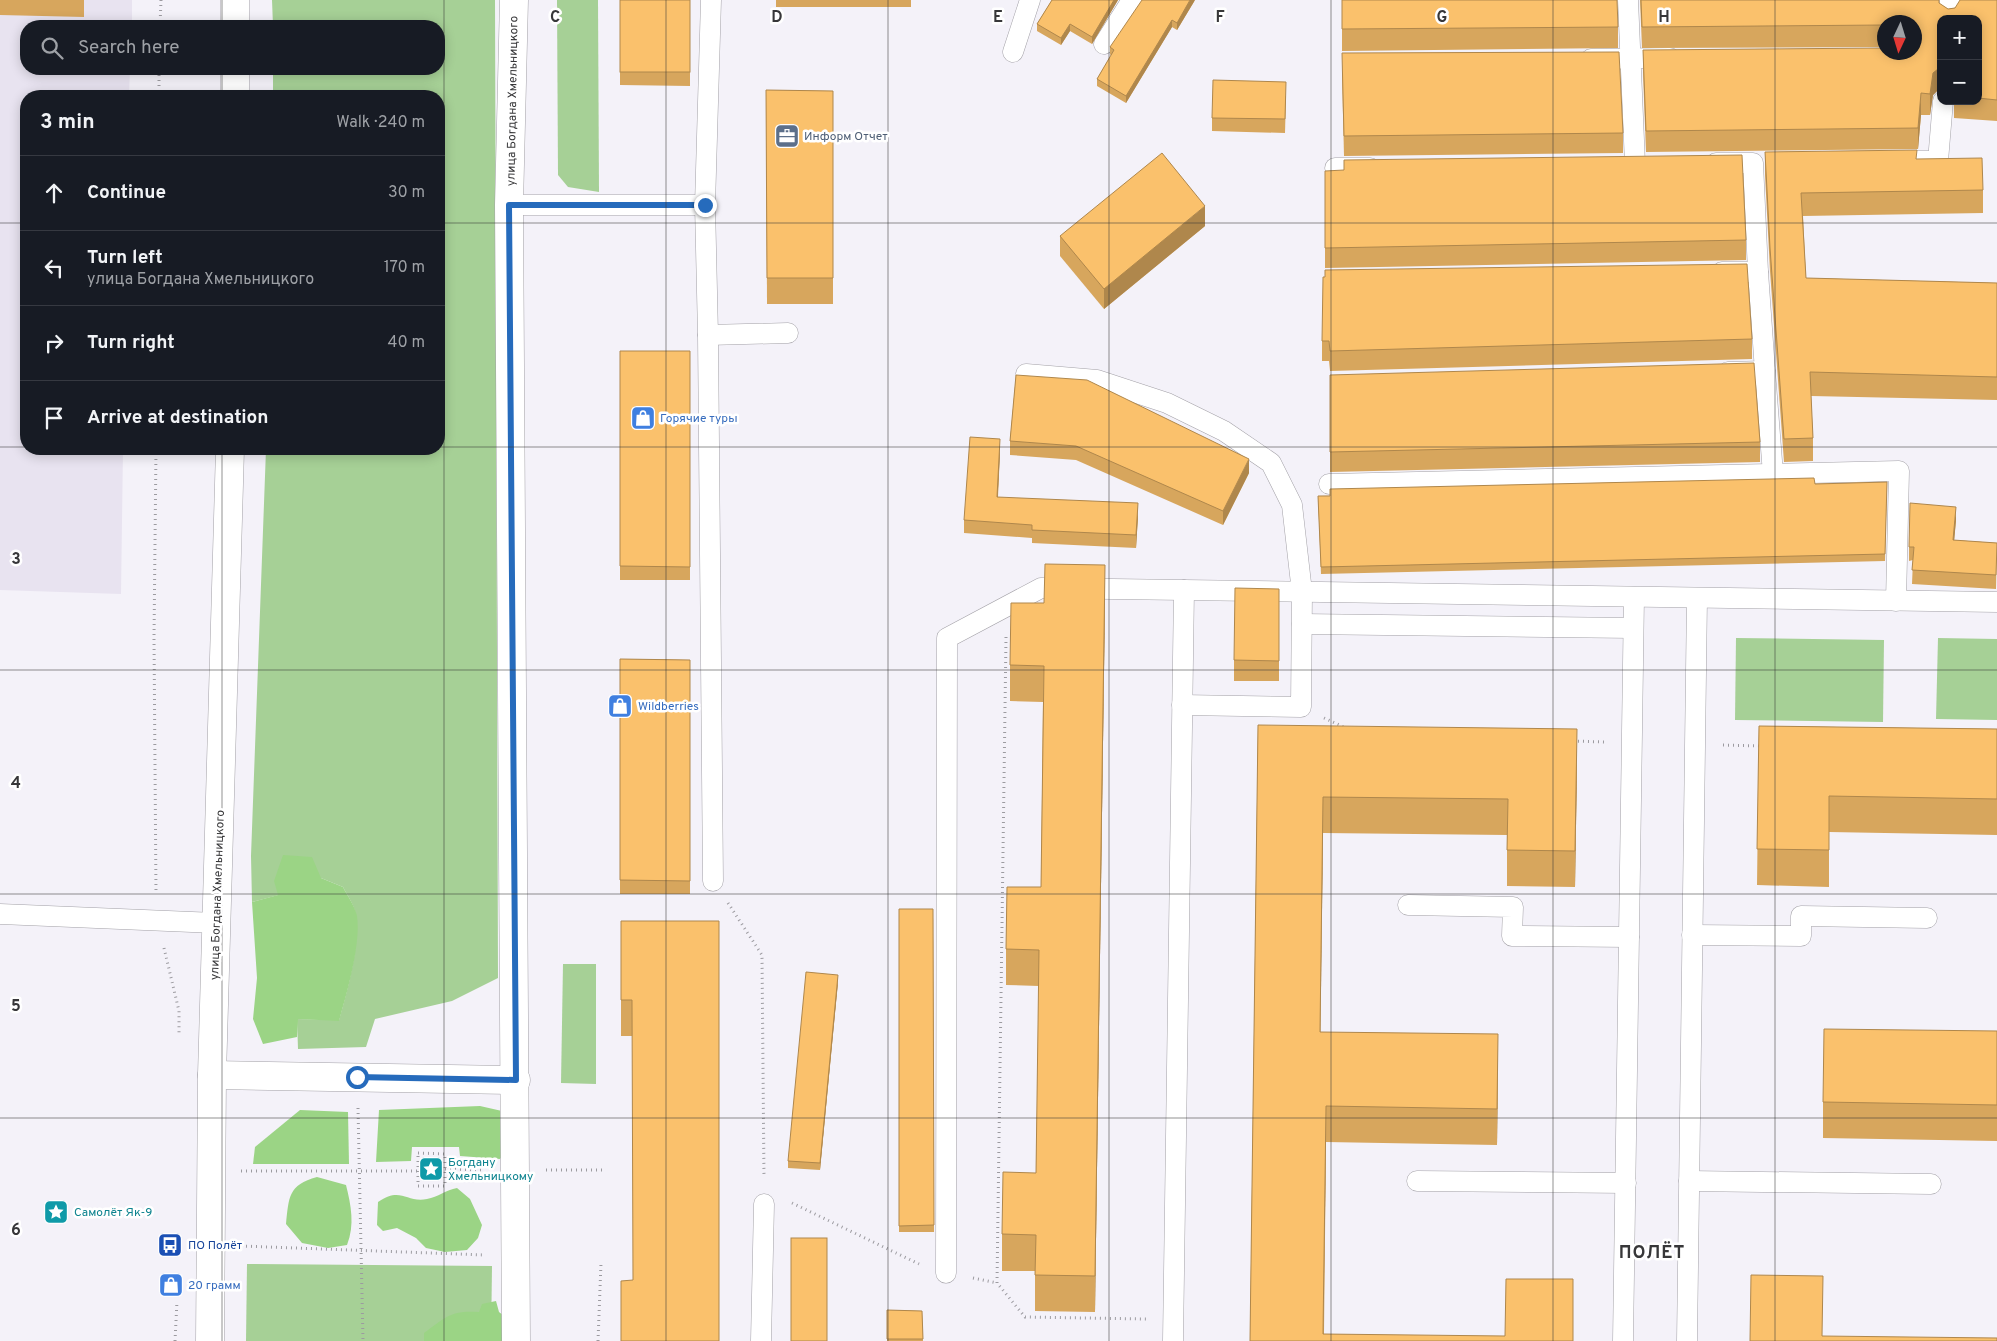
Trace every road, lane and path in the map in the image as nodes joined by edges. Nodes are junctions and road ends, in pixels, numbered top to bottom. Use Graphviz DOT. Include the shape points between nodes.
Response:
graph roads {
  1 [pos="161,0"];
  2 [pos="235,0"];
  3 [pos="514,0"];
  4 [pos="711,0"];
  5 [pos="1030,0"];
  6 [pos="1132,0"];
  7 [pos="1628,0"];
  8 [pos="1950,0"];
  9 [pos="1949,15"];
  10 [pos="160,20"];
  11 [pos="235,20"];
  12 [pos="1104,44"];
  13 [pos="1012,52"];
  14 [pos="1631,58"];
  15 [pos="1689,58"];
  16 [pos="1572,59"];
  17 [pos="159,75"];
  18 [pos="235,75"];
  19 [pos="159,90"];
  20 [pos="235,90"];
  21 [pos="1942,105"];
  22 [pos="1890,161"];
  23 [pos="1635,164"];
  24 [pos="1694,164"];
  25 [pos="1393,167"];
  26 [pos="1335,168"];
  27 [pos="509,205"];
  28 [pos="705,205"];
  29 [pos="1699,272"];
  30 [pos="1758,272"];
  31 [pos="788,333"];
  32 [pos="708,335"];
  33 [pos="1765,371"];
  34 [pos="1705,372"];
  35 [pos="1026,374"];
  36 [pos="230,455"];
  37 [pos="1772,474"];
  38 [pos="1330,484"];
  39 [pos="1184,590"];
  40 [pos="1302,592"];
  41 [pos="1634,597"];
  42 [pos="1697,598"];
  43 [pos="1896,601"];
  44 [pos="1997,602"];
  45 [pos="1302,624"];
  46 [pos="1633,628"];
  47 [pos="1006,634"];
  48 [pos="1182,705"];
  49 [pos="713,881"];
  50 [pos="1408,905"];
  51 [pos="0,914"];
  52 [pos="1927,918"];
  53 [pos="216,924"];
  54 [pos="1692,935"];
  55 [pos="1629,937"];
  56 [pos="212,1075"];
  57 [pos="357,1077"];
  58 [pos="516,1080"];
  59 [pos="445,1169"];
  60 [pos="516,1170"];
  61 [pos="602,1170"];
  62 [pos="241,1171"];
  63 [pos="360,1171"];
  64 [pos="418,1171"];
  65 [pos="1417,1181"];
  66 [pos="1689,1181"];
  67 [pos="1626,1184"];
  68 [pos="1931,1184"];
  69 [pos="764,1204"];
  70 [pos="211,1245"];
  71 [pos="361,1252"];
  72 [pos="489,1255"];
  73 [pos="601,1263"];
  74 [pos="946,1273"];
  75 [pos="997,1282"];
  76 [pos="1174,1319"];
  77 [pos="210,1341"];
  78 [pos="363,1341"];
  79 [pos="516,1341"];
  80 [pos="598,1341"];
  81 [pos="760,1341"];
  82 [pos="1173,1341"];
  83 [pos="1623,1341"];
  84 [pos="1687,1341"];
  1 -- 10 [label="path"];
  2 -- 11 [label="main road"];
  3 -- 27 [label="main road, улица Богдана Хмельницкого"];
  4 -- 28 [label="lane"];
  5 -- 13 [label="lane"];
  6 -- 12 [label="lane"];
  7 -- 14 [label="lane"];
  8 -- 9 [label="lane"];
  14 -- 15 [label="lane"];
  14 -- 16 [label="lane"];
  14 -- 23 [label="lane"];
  17 -- 19 [label="path"];
  18 -- 20 [label="main road"];
  21 -- 22 [label="lane" via="1938,161"];
  24 -- 30 [label="lane" via="1763,163"];
  25 -- 26 [label="lane"];
  27 -- 28 [label="lane"];
  27 -- 58 [label="main road, улица Богдана Хмельницкого"];
  28 -- 32 [label="lane"];
  29 -- 30 [label="lane"];
  30 -- 33 [label="lane"];
  31 -- 32 [label="lane"];
  32 -- 49 [label="lane"];
  33 -- 34 [label="lane"];
  33 -- 37 [label="lane"];
  35 -- 40 [label="lane" via="1097,380 1167,403 1224,431 1271,463 1292,505"];
  36 -- 53 [label="main road, улица Богдана Хмельницкого"];
  37 -- 38 [label="lane"];
  37 -- 43 [label="lane" via="1899,471"];
  39 -- 40 [label="lane"];
  39 -- 48 [label="lane"];
  39 -- 74 [label="lane" via="1040,588 947,638"];
  40 -- 41 [label="lane"];
  40 -- 45 [label="lane"];
  41 -- 42 [label="lane"];
  41 -- 46 [label="lane"];
  42 -- 43 [label="lane"];
  42 -- 54 [label="lane"];
  43 -- 44 [label="lane"];
  45 -- 46 [label="lane"];
  45 -- 48 [label="lane" via="1301,707"];
  46 -- 55 [label="lane"];
  47 -- 75 [label="path"];
  48 -- 76 [label="lane"];
  49 -- 69 [label="path" via="762,955"];
  50 -- 55 [label="lane" via="1513,907 1512,936"];
  51 -- 53 [label="lane"];
  52 -- 54 [label="lane" via="1801,916 1801,936"];
  53 -- 56 [label="main road, улица Богдана Хмельницкого"];
  54 -- 66 [label="lane"];
  55 -- 67 [label="lane"];
  56 -- 57 [label="main road"];
  56 -- 70 [label="main road, улица Богдана Хмельницкого"];
  57 -- 58 [label="main road"];
  57 -- 63 [label="path"];
  58 -- 60 [label="main road, улица Богдана Хмельницкого"];
  59 -- 60 [label="path"];
  59 -- 64 [label="path" via="445,1186 418,1186"];
  59 -- 64 [label="path" via="445,1154 418,1153"];
  60 -- 61 [label="path"];
  60 -- 79 [label="main road, улица Богдана Хмельницкого"];
  62 -- 63 [label="path"];
  63 -- 64 [label="path"];
  63 -- 71 [label="path"];
  65 -- 67 [label="lane"];
  66 -- 68 [label="lane"];
  66 -- 84 [label="lane"];
  67 -- 83 [label="lane"];
  69 -- 74 [label="path" via="783,1199 932,1271"];
  69 -- 81 [label="lane"];
  70 -- 71 [label="path"];
  70 -- 77 [label="main road, улица Богдана Хмельницкого"];
  71 -- 72 [label="path"];
  71 -- 78 [label="path"];
  73 -- 80 [label="path"];
  74 -- 75 [label="path"];
  75 -- 76 [label="path" via="1025,1317"];
  76 -- 82 [label="lane"];
}
